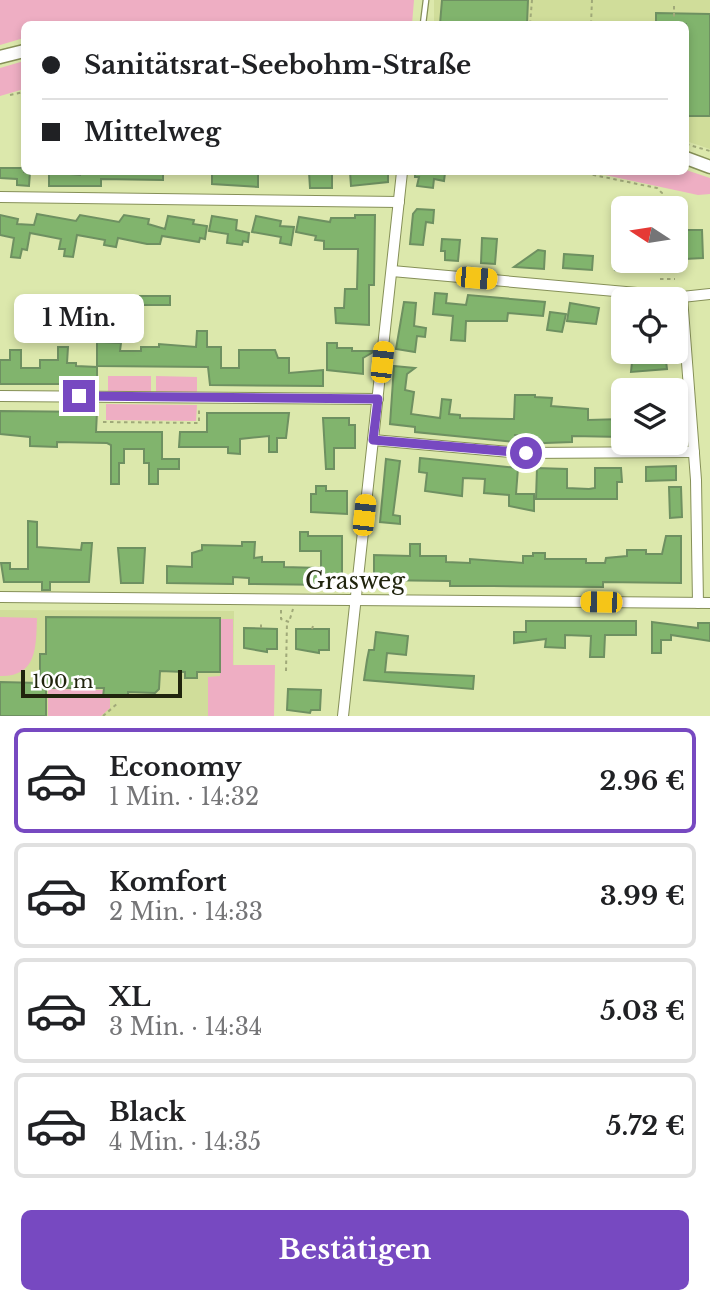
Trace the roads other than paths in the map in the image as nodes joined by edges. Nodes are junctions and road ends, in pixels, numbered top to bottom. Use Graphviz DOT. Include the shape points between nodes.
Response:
graph roads {
  1 [pos="426,0"];
  2 [pos="423,21"];
  3 [pos="21,52"];
  4 [pos="0,57"];
  5 [pos="689,159"];
  6 [pos="710,167"];
  7 [pos="402,175"];
  8 [pos="0,198"];
  9 [pos="399,202"];
  10 [pos="392,271"];
  11 [pos="611,291"];
  12 [pos="710,294"];
  13 [pos="688,296"];
  14 [pos="687,364"];
  15 [pos="0,396"];
  16 [pos="378,399"];
  17 [pos="373,440"];
  18 [pos="694,452"];
  19 [pos="0,597"];
  20 [pos="355,600"];
  21 [pos="698,603"];
  22 [pos="710,603"];
  23 [pos="343,716"];
  1 -- 2 [label="lane"];
  3 -- 4 [label="street"];
  5 -- 6 [label="street"];
  7 -- 9 [label="street"];
  8 -- 9 [label="street"];
  9 -- 10 [label="street"];
  10 -- 11 [label="street"];
  10 -- 16 [label="street"];
  12 -- 13 [label="street"];
  14 -- 18 [label="street"];
  15 -- 16 [label="street"];
  16 -- 17 [label="street"];
  17 -- 18 [label="street" via="521,453"];
  17 -- 20 [label="street"];
  18 -- 21 [label="street"];
  19 -- 20 [label="street, Grasweg"];
  20 -- 21 [label="street, Grasweg"];
  20 -- 23 [label="street"];
  21 -- 22 [label="street, Grasweg"];
}
